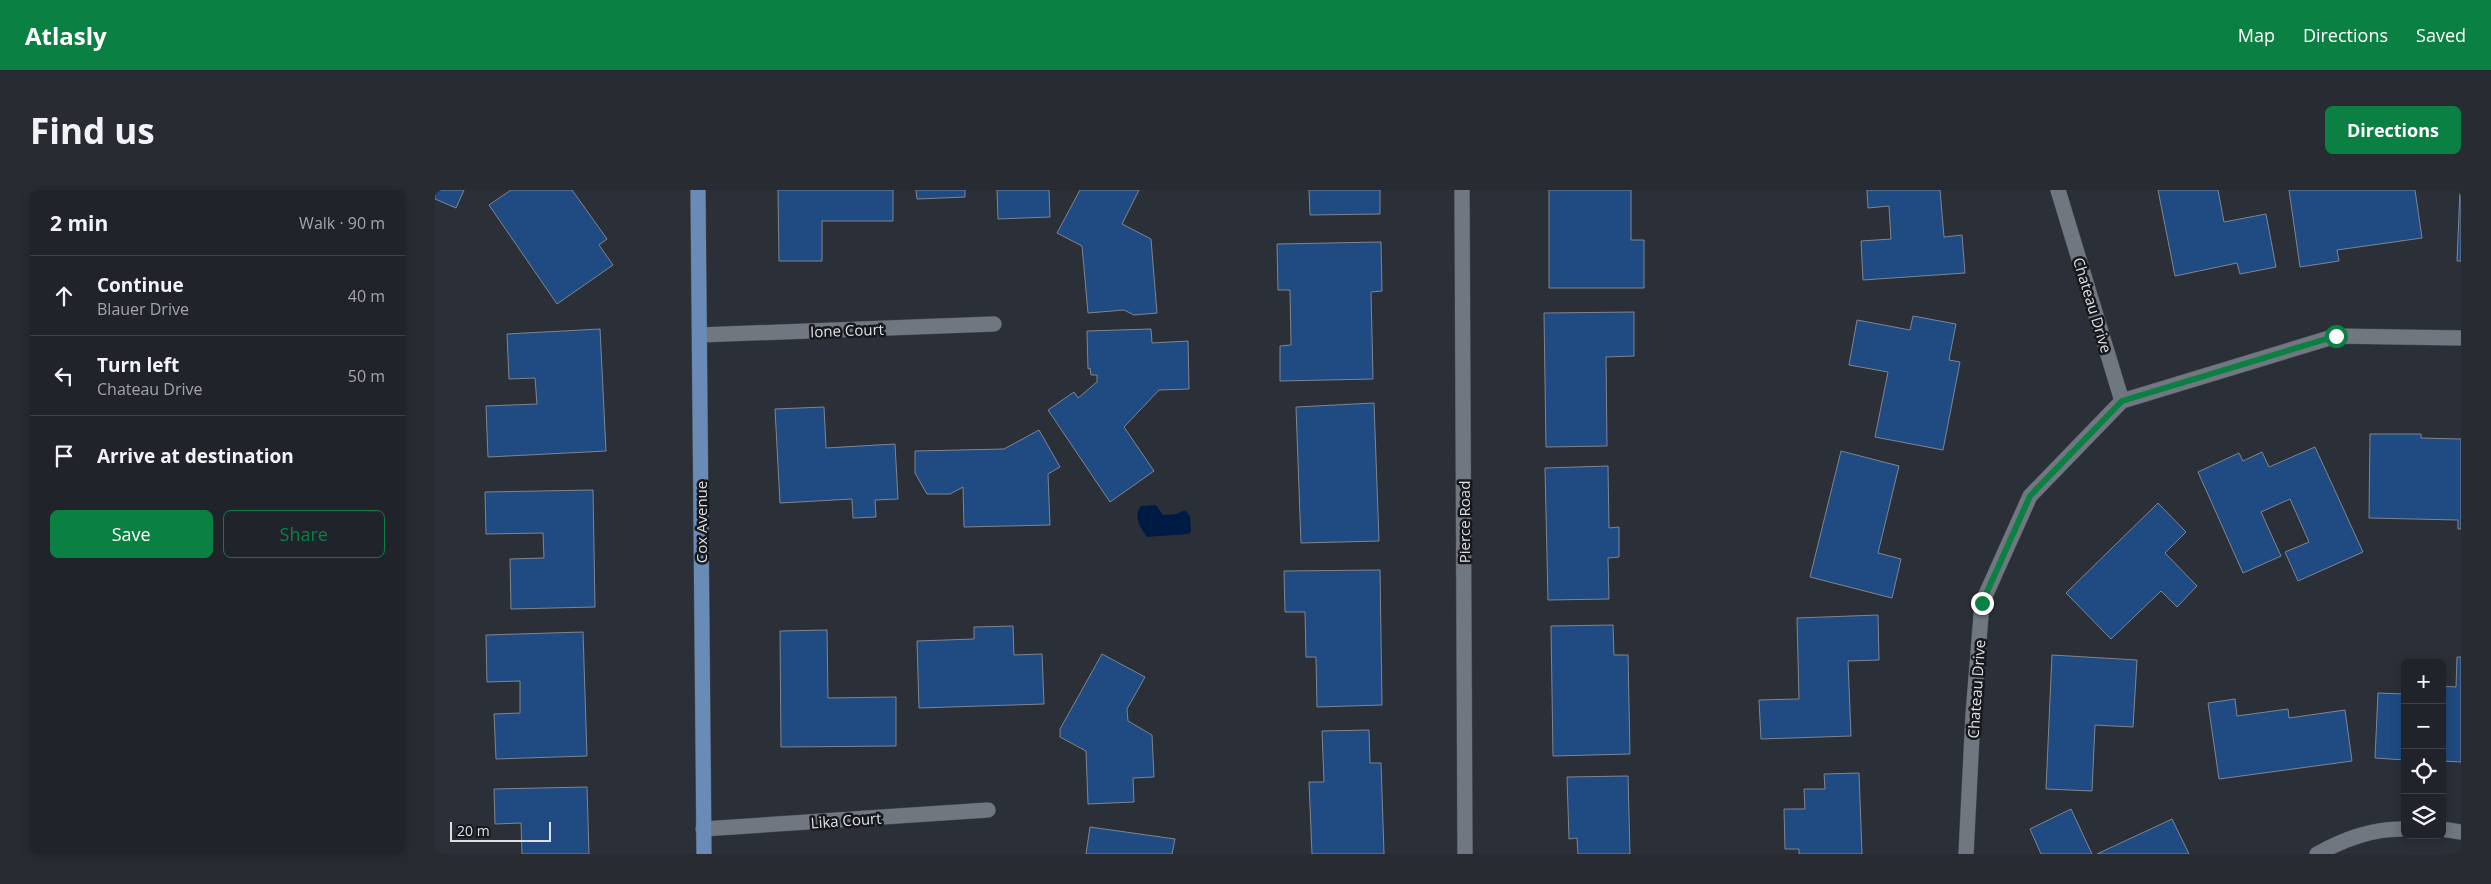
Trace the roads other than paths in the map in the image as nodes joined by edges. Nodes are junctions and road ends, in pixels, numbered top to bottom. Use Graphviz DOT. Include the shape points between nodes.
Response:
graph roads {
  1 [pos="698,190"];
  2 [pos="1462,190"];
  3 [pos="2058,190"];
  4 [pos="994,324"];
  5 [pos="699,336"];
  6 [pos="2461,338"];
  7 [pos="2122,401"];
  8 [pos="988,810"];
  9 [pos="703,828"];
  10 [pos="2401,829"];
  11 [pos="2446,830"];
  12 [pos="2461,832"];
  13 [pos="704,854"];
  14 [pos="1465,854"];
  15 [pos="1966,854"];
  16 [pos="2317,854"];
  1 -- 5 [label="main road, Cox Avenue"];
  2 -- 14 [label="street, Pierce Road"];
  3 -- 7 [label="street, Chateau Drive"];
  4 -- 5 [label="street, Ione Court"];
  5 -- 9 [label="main road, Cox Avenue"];
  6 -- 7 [label="street" via="2336,336"];
  7 -- 15 [label="street, Chateau Drive" via="2030,496 1982,603"];
  8 -- 9 [label="street, Lika Court"];
  9 -- 13 [label="main road, Cox Avenue"];
  10 -- 16 [label="street" via="2383,828 2339,842"];
  11 -- 12 [label="street"];
}
